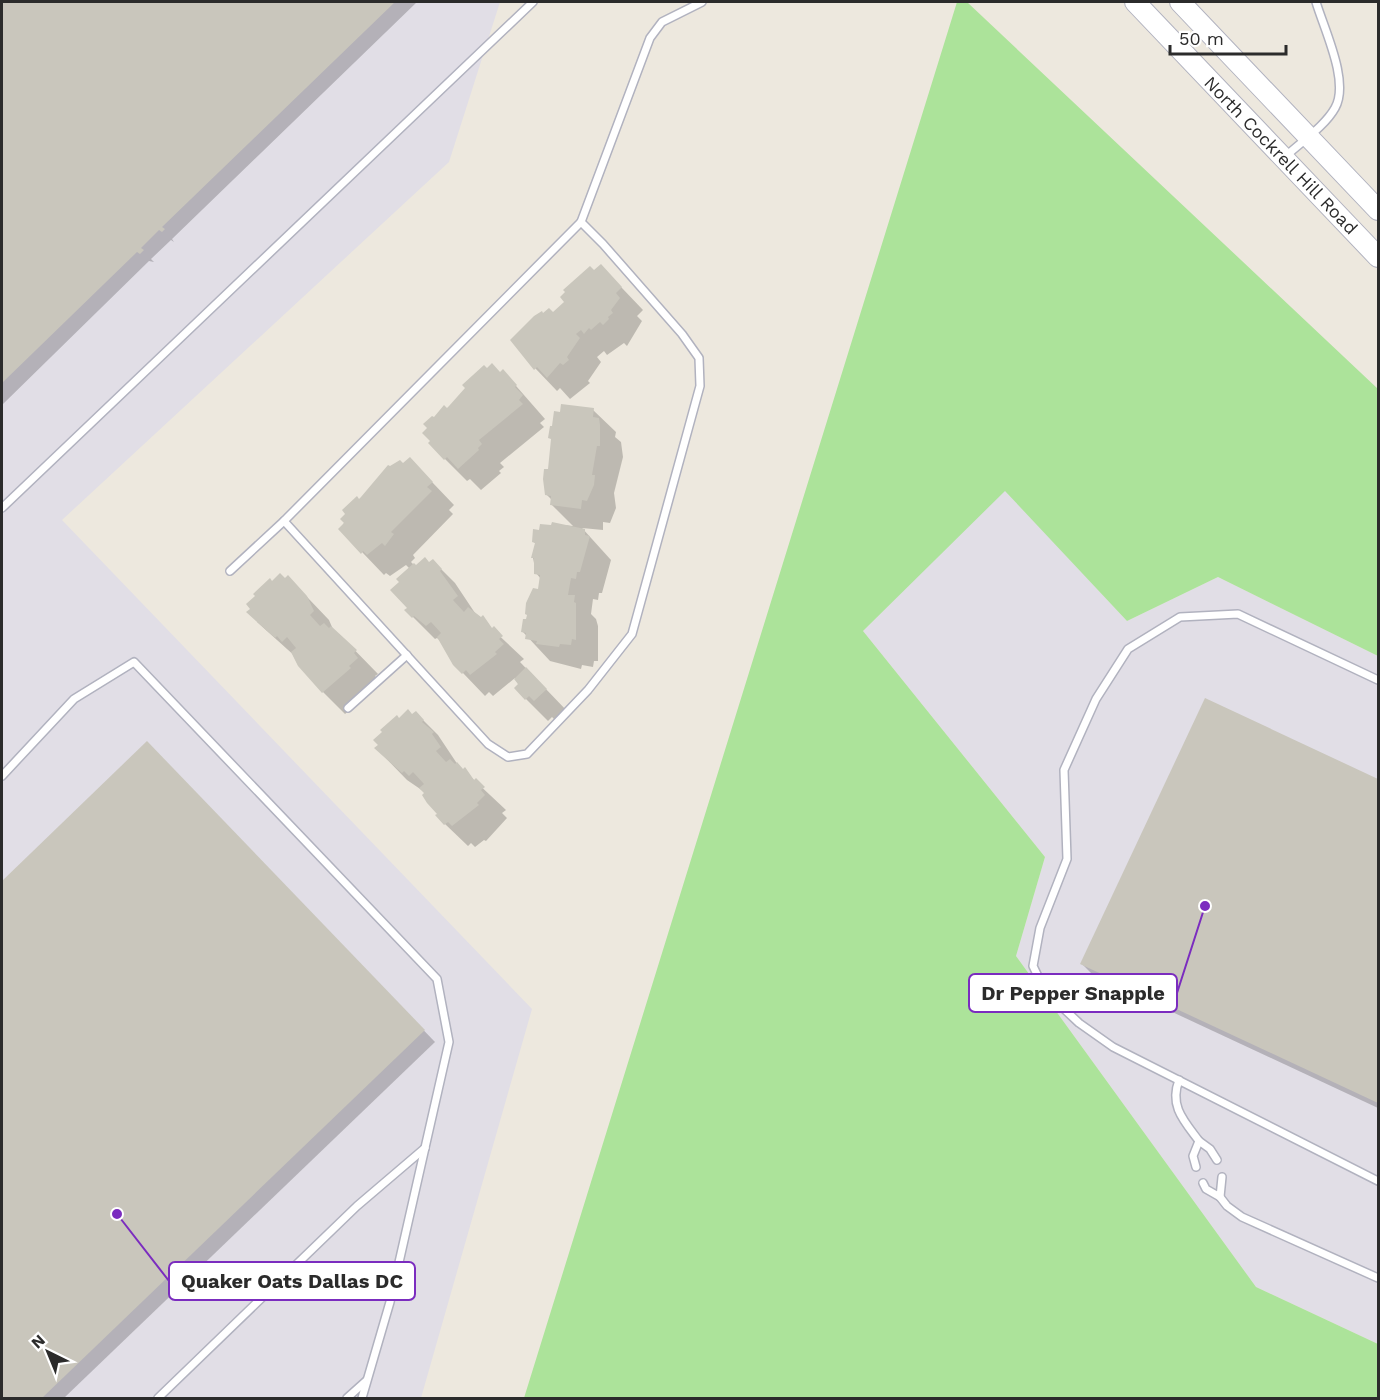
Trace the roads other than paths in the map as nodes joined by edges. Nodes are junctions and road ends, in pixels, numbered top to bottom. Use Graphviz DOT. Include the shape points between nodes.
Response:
graph roads {
  1 [pos="532,2"];
  2 [pos="702,2"];
  3 [pos="1134,2"];
  4 [pos="1180,2"];
  5 [pos="1316,2"];
  6 [pos="1308,136"];
  7 [pos="1284,158"];
  8 [pos="1378,210"];
  9 [pos="581,222"];
  10 [pos="1378,256"];
  11 [pos="2,508"];
  12 [pos="284,521"];
  13 [pos="230,571"];
  14 [pos="407,655"];
  15 [pos="1378,680"];
  16 [pos="348,708"];
  17 [pos="2,776"];
  18 [pos="1179,1080"];
  19 [pos="1199,1141"];
  20 [pos="424,1148"];
  21 [pos="1217,1160"];
  22 [pos="1196,1167"];
  23 [pos="1222,1177"];
  24 [pos="1378,1181"];
  25 [pos="1203,1183"];
  26 [pos="1220,1197"];
  27 [pos="1378,1278"];
  28 [pos="367,1379"];
  29 [pos="158,1398"];
  30 [pos="347,1398"];
  31 [pos="362,1398"];
  1 -- 11 [label="lane"];
  2 -- 9 [label="lane" via="662,22 650,38"];
  3 -- 7 [label="main road, North Cockrell Hill Road"];
  4 -- 6 [label="main road, North Cockrell Hill Road"];
  5 -- 6 [label="lane" via="1340,78 1341,96 1334,110"];
  6 -- 7 [label="lane"];
  6 -- 8 [label="main road, North Cockrell Hill Road"];
  7 -- 10 [label="main road, North Cockrell Hill Road"];
  9 -- 12 [label="lane"];
  9 -- 14 [label="lane" via="699,358 700,386 632,634 588,690 527,754 508,757 488,744"];
  12 -- 13 [label="lane"];
  12 -- 14 [label="lane"];
  14 -- 16 [label="lane"];
  15 -- 18 [label="lane" via="1238,614 1180,617 1128,650 1096,699 1064,770 1067,859 1040,928 1034,966 1045,991 1079,1023 1113,1047"];
  17 -- 20 [label="lane" via="74,699 134,662 437,978 449,1042"];
  18 -- 19 [label="lane" via="1174,1093 1179,1114"];
  18 -- 24 [label="lane"];
  19 -- 21 [label="lane"];
  19 -- 22 [label="lane" via="1193,1156"];
  20 -- 28 [label="lane" via="390,1302"];
  20 -- 29 [label="lane" via="357,1206"];
  23 -- 26 [label="lane"];
  25 -- 26 [label="lane"];
  26 -- 27 [label="lane" via="1242,1217"];
  28 -- 30 [label="lane"];
  28 -- 31 [label="lane"];
}
